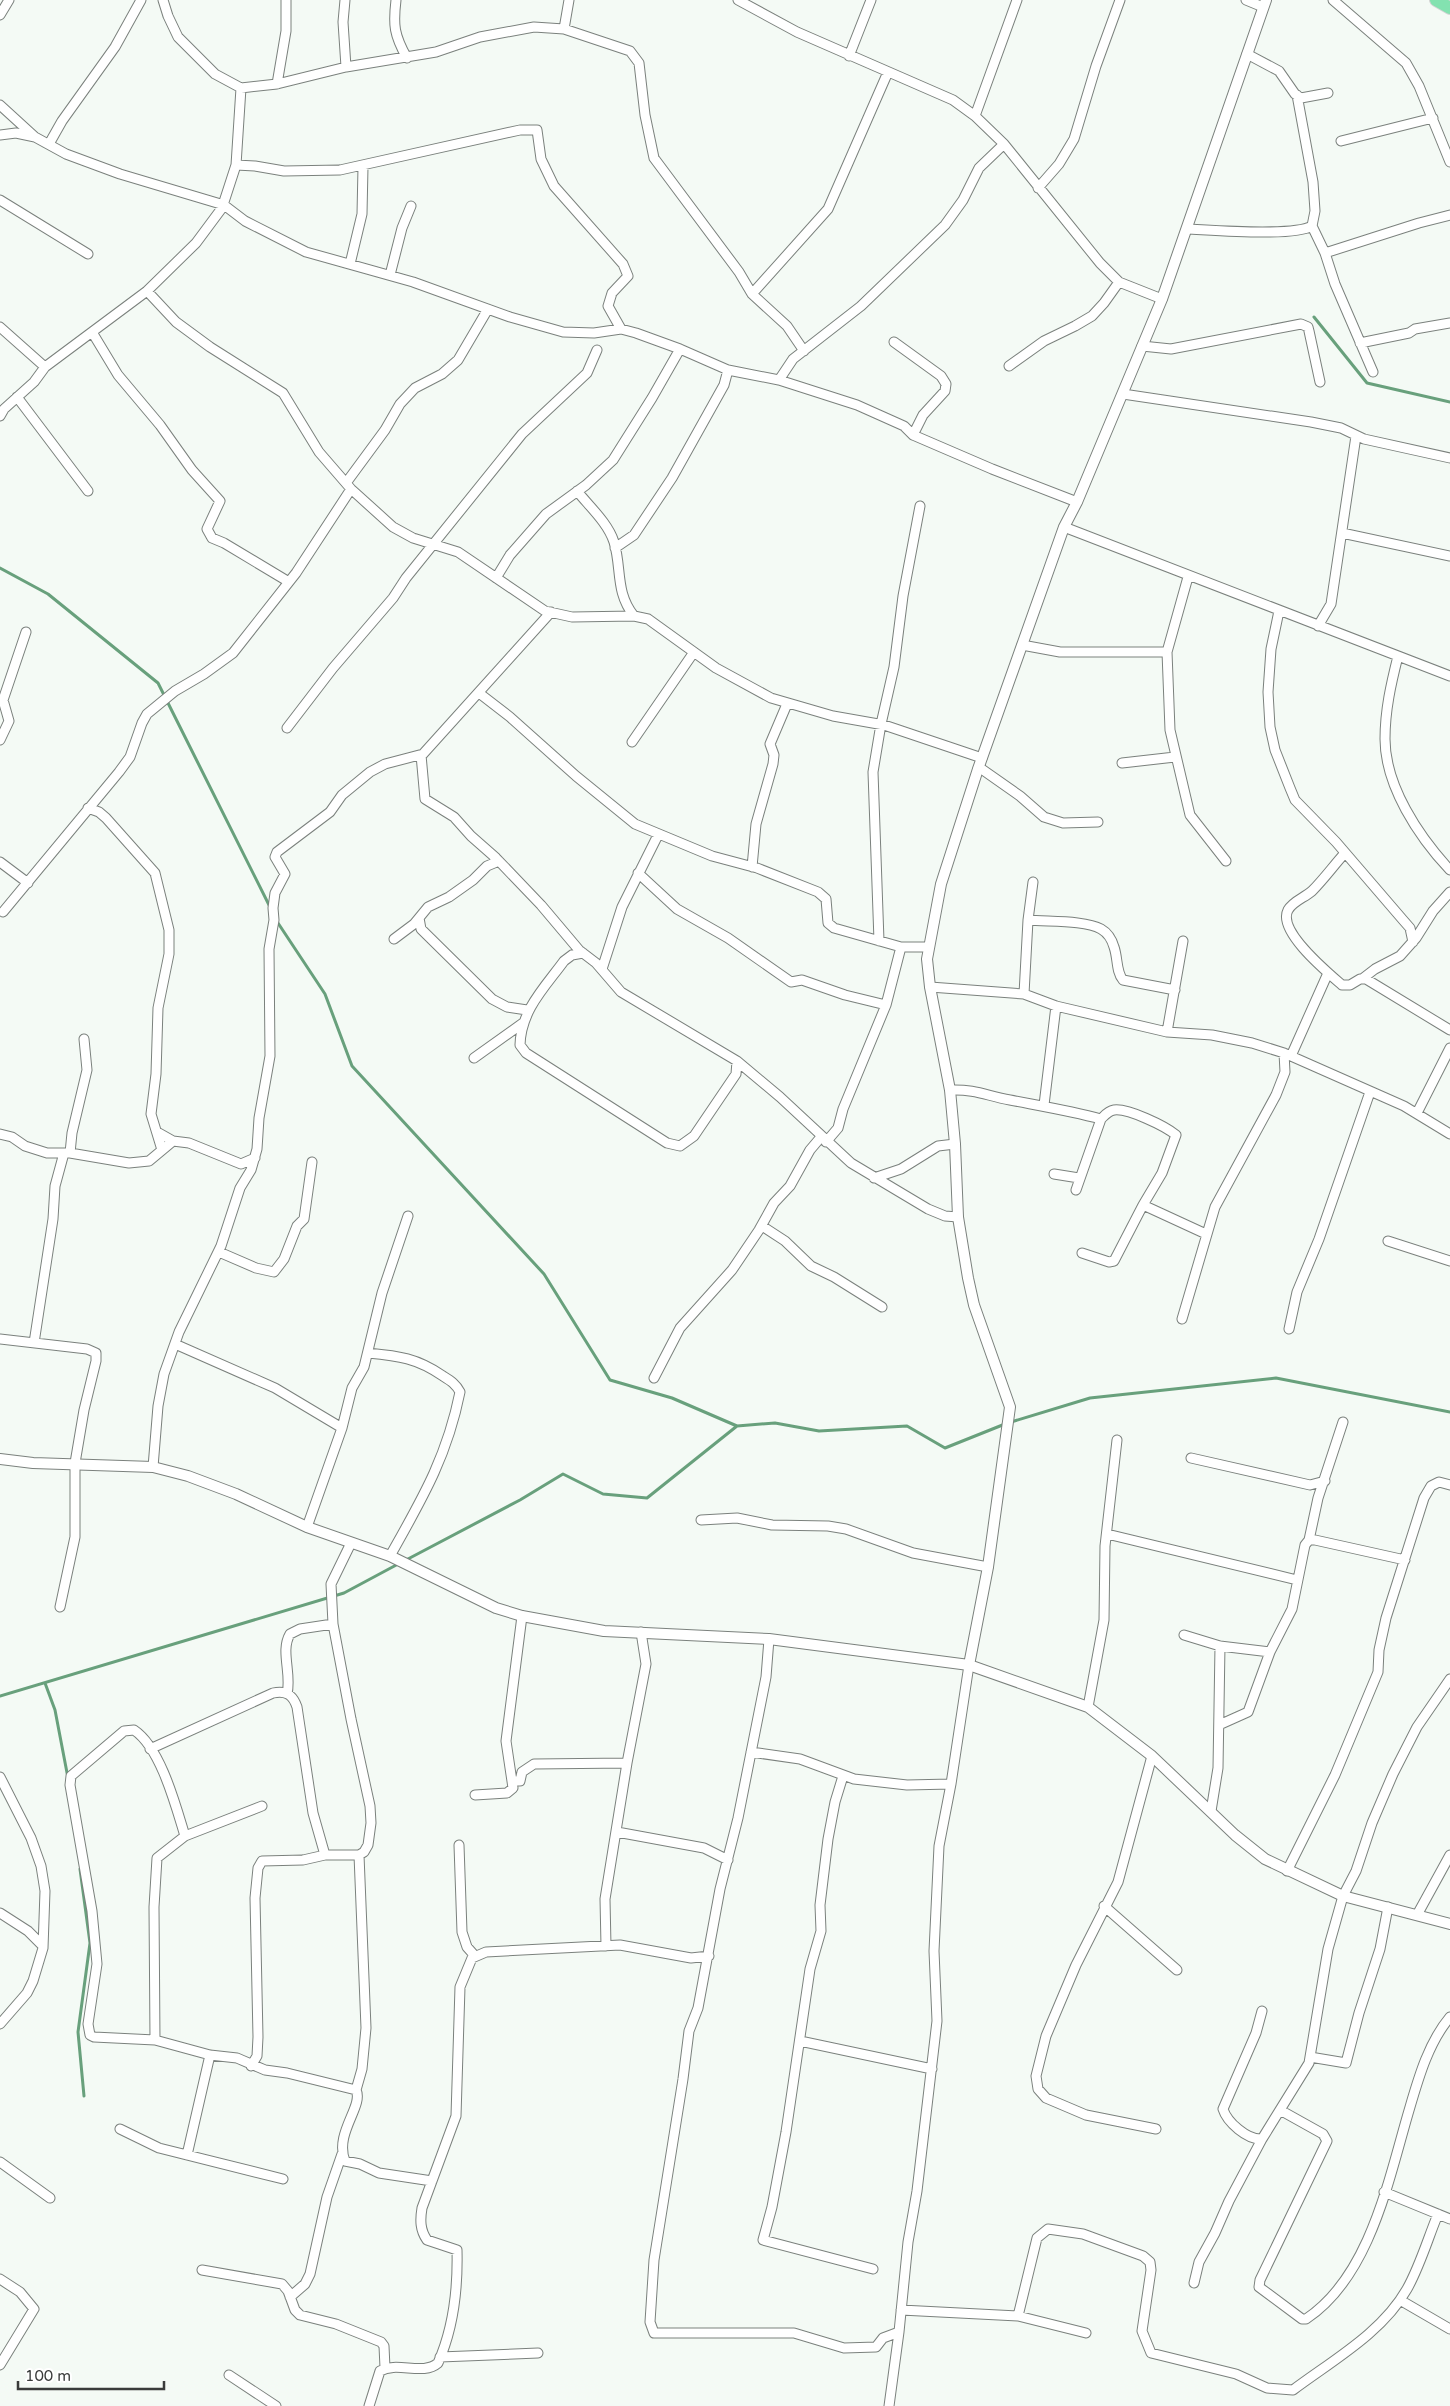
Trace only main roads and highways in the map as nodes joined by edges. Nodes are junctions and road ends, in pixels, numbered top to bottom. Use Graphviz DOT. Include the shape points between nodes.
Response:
graph roads {
  1 [pos="1436,0"];
  2 [pos="1450,8"];
  1 -- 2 [label="main road"];
}
